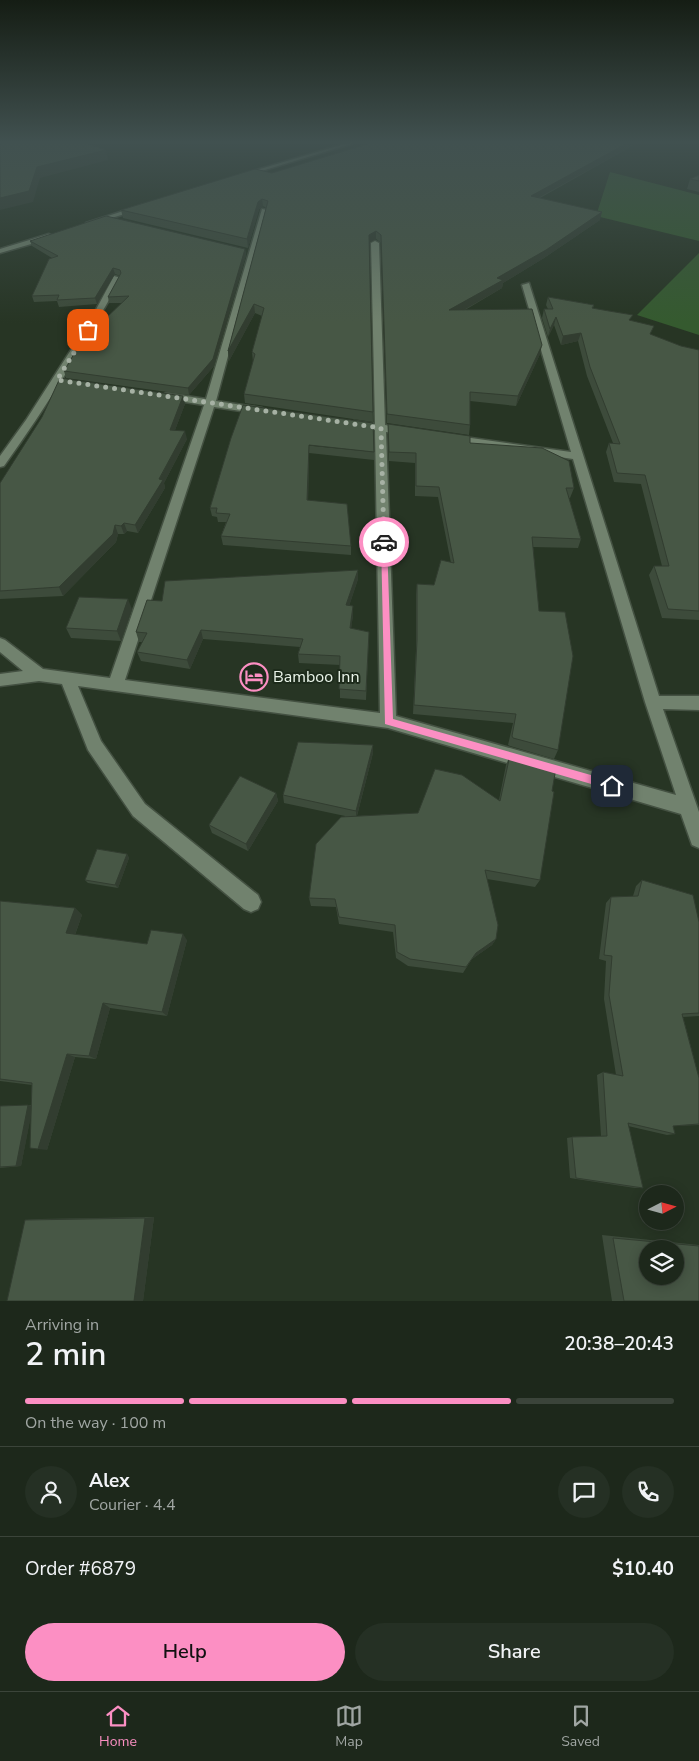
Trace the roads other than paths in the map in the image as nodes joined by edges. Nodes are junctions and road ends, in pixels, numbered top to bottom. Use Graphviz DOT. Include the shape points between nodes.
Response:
graph roads {
  1 [pos="149,204"];
  2 [pos="264,210"];
  3 [pos="105,218"];
  4 [pos="124,223"];
  5 [pos="86,224"];
  6 [pos="57,233"];
  7 [pos="375,243"];
  8 [pos="0,251"];
  9 [pos="117,278"];
  10 [pos="526,286"];
  11 [pos="152,394"];
  12 [pos="210,403"];
  13 [pos="278,413"];
  14 [pos="344,423"];
  15 [pos="381,428"];
  16 [pos="420,433"];
  17 [pos="440,436"];
  18 [pos="577,456"];
  19 [pos="0,464"];
  20 [pos="0,644"];
  21 [pos="39,675"];
  22 [pos="67,678"];
  23 [pos="0,680"];
  24 [pos="116,684"];
  25 [pos="653,702"];
  26 [pos="699,703"];
  27 [pos="388,721"];
  28 [pos="687,807"];
  29 [pos="699,839"];
  30 [pos="250,902"];
  1 -- 3 [label="street"];
  2 -- 12 [label="street" via="246,251"];
  3 -- 4 [label="street"];
  3 -- 5 [label="street"];
  6 -- 8 [label="street"];
  7 -- 15 [label="street"];
  9 -- 19 [label="street" via="62,381"];
  10 -- 18 [label="street"];
  11 -- 12 [label="street"];
  12 -- 13 [label="street"];
  12 -- 24 [label="street"];
  14 -- 15 [label="street"];
  15 -- 16 [label="street"];
  15 -- 27 [label="street"];
  17 -- 18 [label="street"];
  18 -- 25 [label="street"];
  20 -- 21 [label="street"];
  21 -- 22 [label="street"];
  21 -- 23 [label="street"];
  22 -- 24 [label="street"];
  22 -- 30 [label="street" via="94,745 140,810"];
  24 -- 27 [label="street"];
  25 -- 26 [label="street"];
  25 -- 28 [label="street"];
  27 -- 28 [label="street"];
  28 -- 29 [label="street"];
}
